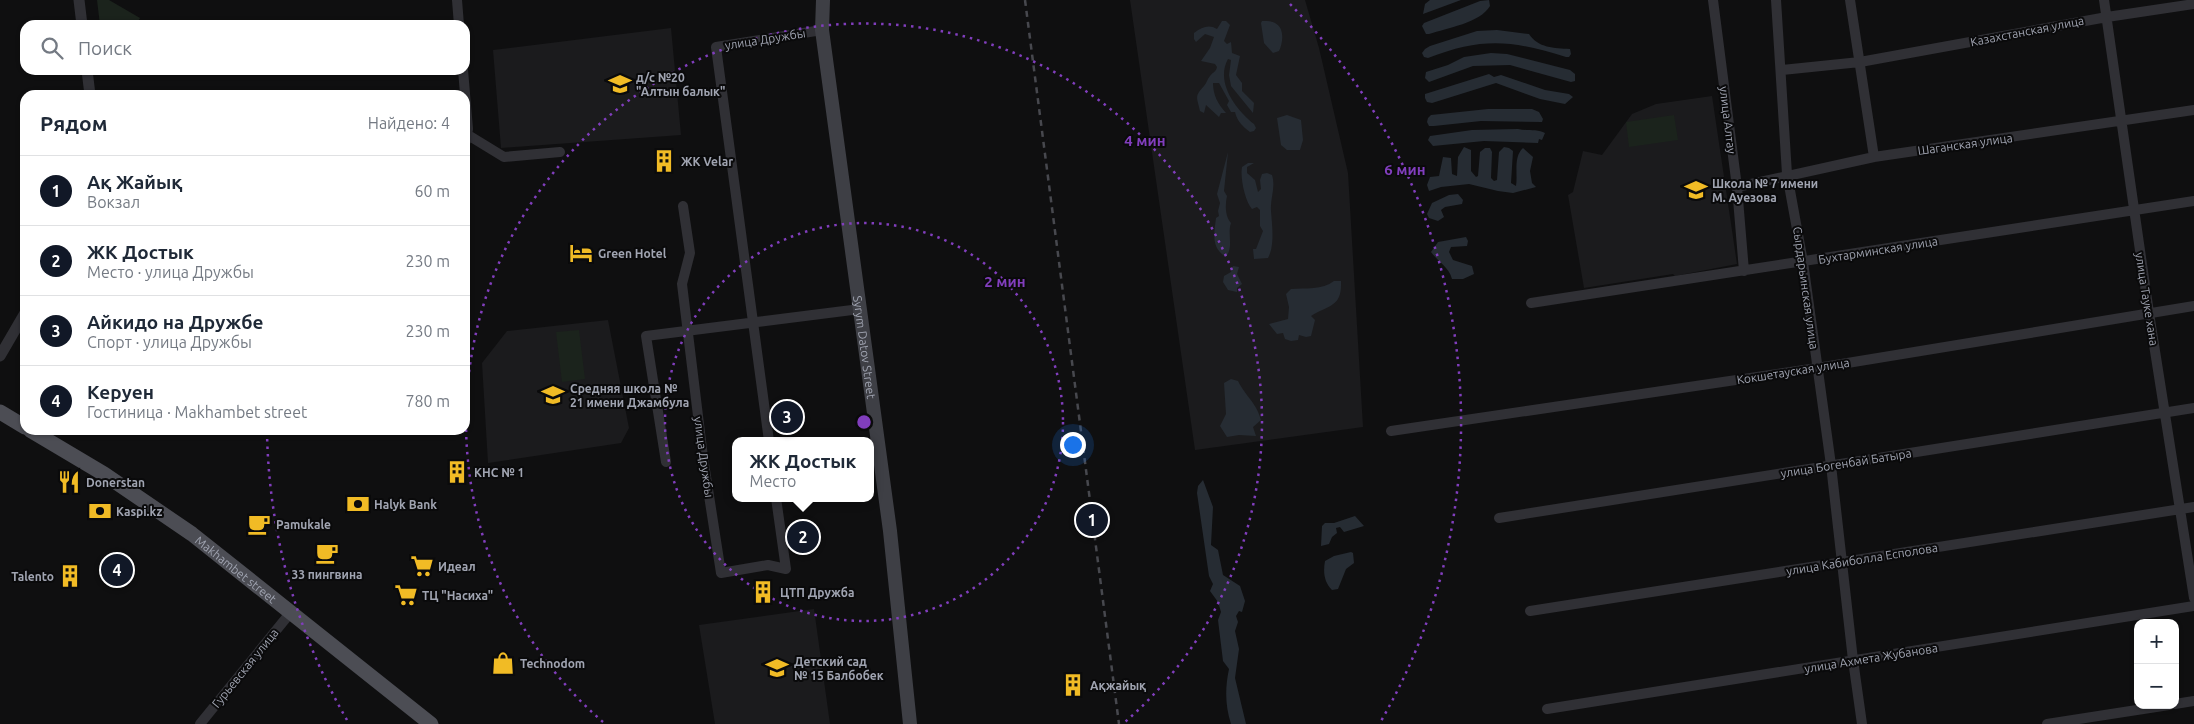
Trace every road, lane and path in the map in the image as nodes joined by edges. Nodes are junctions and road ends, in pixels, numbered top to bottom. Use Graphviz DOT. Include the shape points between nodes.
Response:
graph roads {
  1 [pos="79,0"];
  2 [pos="457,0"];
  3 [pos="823,0"];
  4 [pos="1713,0"];
  5 [pos="1776,0"];
  6 [pos="1850,0"];
  7 [pos="2104,0"];
  8 [pos="2194,4"];
  9 [pos="2107,16"];
  10 [pos="81,20"];
  11 [pos="459,20"];
  12 [pos="822,30"];
  13 [pos="1860,62"];
  14 [pos="1782,70"];
  15 [pos="88,75"];
  16 [pos="463,75"];
  17 [pos="89,90"];
  18 [pos="464,90"];
  19 [pos="2194,110"];
  20 [pos="2121,120"];
  21 [pos="470,139"];
  22 [pos="560,152"];
  23 [pos="1874,157"];
  24 [pos="1788,174"];
  25 [pos="1737,187"];
  26 [pos="2194,201"];
  27 [pos="683,206"];
  28 [pos="2134,211"];
  29 [pos="1803,262"];
  30 [pos="1744,271"];
  31 [pos="1531,304"];
  32 [pos="2194,306"];
  33 [pos="860,308"];
  34 [pos="2149,313"];
  35 [pos="20,322"];
  36 [pos="752,322"];
  37 [pos="688,332"];
  38 [pos="0,356"];
  39 [pos="1817,368"];
  40 [pos="2194,408"];
  41 [pos="0,412"];
  42 [pos="2165,412"];
  43 [pos="20,424"];
  44 [pos="1391,431"];
  45 [pos="38,435"];
  46 [pos="767,437"];
  47 [pos="666,462"];
  48 [pos="1831,465"];
  49 [pos="777,502"];
  50 [pos="2194,507"];
  51 [pos="2180,509"];
  52 [pos="1499,518"];
  53 [pos="1841,562"];
  54 [pos="2194,598"];
  55 [pos="2194,606"];
  56 [pos="1530,611"];
  57 [pos="291,612"];
  58 [pos="1853,660"];
  59 [pos="2194,701"];
  60 [pos="2179,703"];
  61 [pos="1547,709"];
  62 [pos="2143,709"];
  63 [pos="200,724"];
  64 [pos="431,724"];
  65 [pos="910,724"];
  66 [pos="1862,724"];
  67 [pos="2047,724"];
  1 -- 10 [label="street"];
  2 -- 11 [label="street"];
  3 -- 12 [label="main road, Syrym Datov Street"];
  4 -- 25 [label="street, улица Алтау"];
  5 -- 14 [label="street, Сырдарьинская улица"];
  6 -- 13 [label="street"];
  7 -- 9 [label="street, улица Тауке хана"];
  8 -- 9 [label="street, Казахстанская улица"];
  9 -- 13 [label="street, Казахстанская улица"];
  9 -- 20 [label="street, улица Тауке хана"];
  12 -- 33 [label="main road, Syrym Datov Street"];
  12 -- 36 [label="street, улица Дружбы" via="716,47"];
  13 -- 14 [label="street, Казахстанская улица"];
  13 -- 23 [label="street"];
  14 -- 24 [label="street, Сырдарьинская улица"];
  15 -- 17 [label="street"];
  16 -- 18 [label="street"];
  19 -- 20 [label="street, Шаганская улица"];
  20 -- 23 [label="street, Шаганская улица"];
  20 -- 28 [label="street, улица Тауке хана"];
  21 -- 22 [label="street" via="504,156"];
  23 -- 24 [label="street, Шаганская улица"];
  24 -- 25 [label="street, Шаганская улица"];
  24 -- 29 [label="street, Сырдарьинская улица"];
  25 -- 30 [label="street, улица Алтау"];
  26 -- 28 [label="street, Бухтарминская улица"];
  27 -- 37 [label="street, улица Дружбы" via="690,253 682,284"];
  28 -- 29 [label="street, Бухтарминская улица"];
  28 -- 34 [label="street, улица Тауке хана"];
  29 -- 30 [label="street, Бухтарминская улица"];
  29 -- 39 [label="street, Сырдарьинская улица"];
  30 -- 31 [label="street, Бухтарминская улица"];
  32 -- 34 [label="street, Кокшетауская улица"];
  33 -- 36 [label="street"];
  33 -- 65 [label="main road, Syrym Datov Street" via="890,536"];
  34 -- 39 [label="street, Кокшетауская улица"];
  34 -- 42 [label="street, улица Тауке хана"];
  35 -- 38 [label="street"];
  36 -- 37 [label="street"];
  36 -- 46 [label="street, улица Дружбы"];
  37 -- 47 [label="street" via="646,336"];
  37 -- 49 [label="street, улица Дружбы" via="721,573 768,565 786,569"];
  39 -- 44 [label="street, Кокшетауская улица"];
  39 -- 48 [label="street, Сырдарьинская улица"];
  40 -- 42 [label="street, улица Богенбай Батыра"];
  41 -- 43 [label="main road, Makhambet street"];
  42 -- 48 [label="street, улица Богенбай Батыра"];
  42 -- 51 [label="street, улица Тауке хана"];
  45 -- 57 [label="main road, Makhambet street" via="104,474 192,534"];
  48 -- 52 [label="street, улица Богенбай Батыра"];
  48 -- 53 [label="street, Сырдарьинская улица"];
  50 -- 51 [label="street, улица Кабиболла Есполова"];
  51 -- 53 [label="street, улица Кабиболла Есполова"];
  51 -- 54 [label="street, улица Тауке хана"];
  53 -- 56 [label="street, улица Кабиболла Есполова"];
  53 -- 58 [label="street, Сырдарьинская улица"];
  55 -- 58 [label="street, улица Ахмета Жубанова"];
  57 -- 63 [label="street, Гурьевская улица"];
  57 -- 64 [label="main road, Makhambet street"];
  58 -- 61 [label="street, улица Ахмета Жубанова"];
  58 -- 66 [label="street, Сырдарьинская улица"];
  59 -- 60 [label="street"];
  62 -- 67 [label="street"];
}
